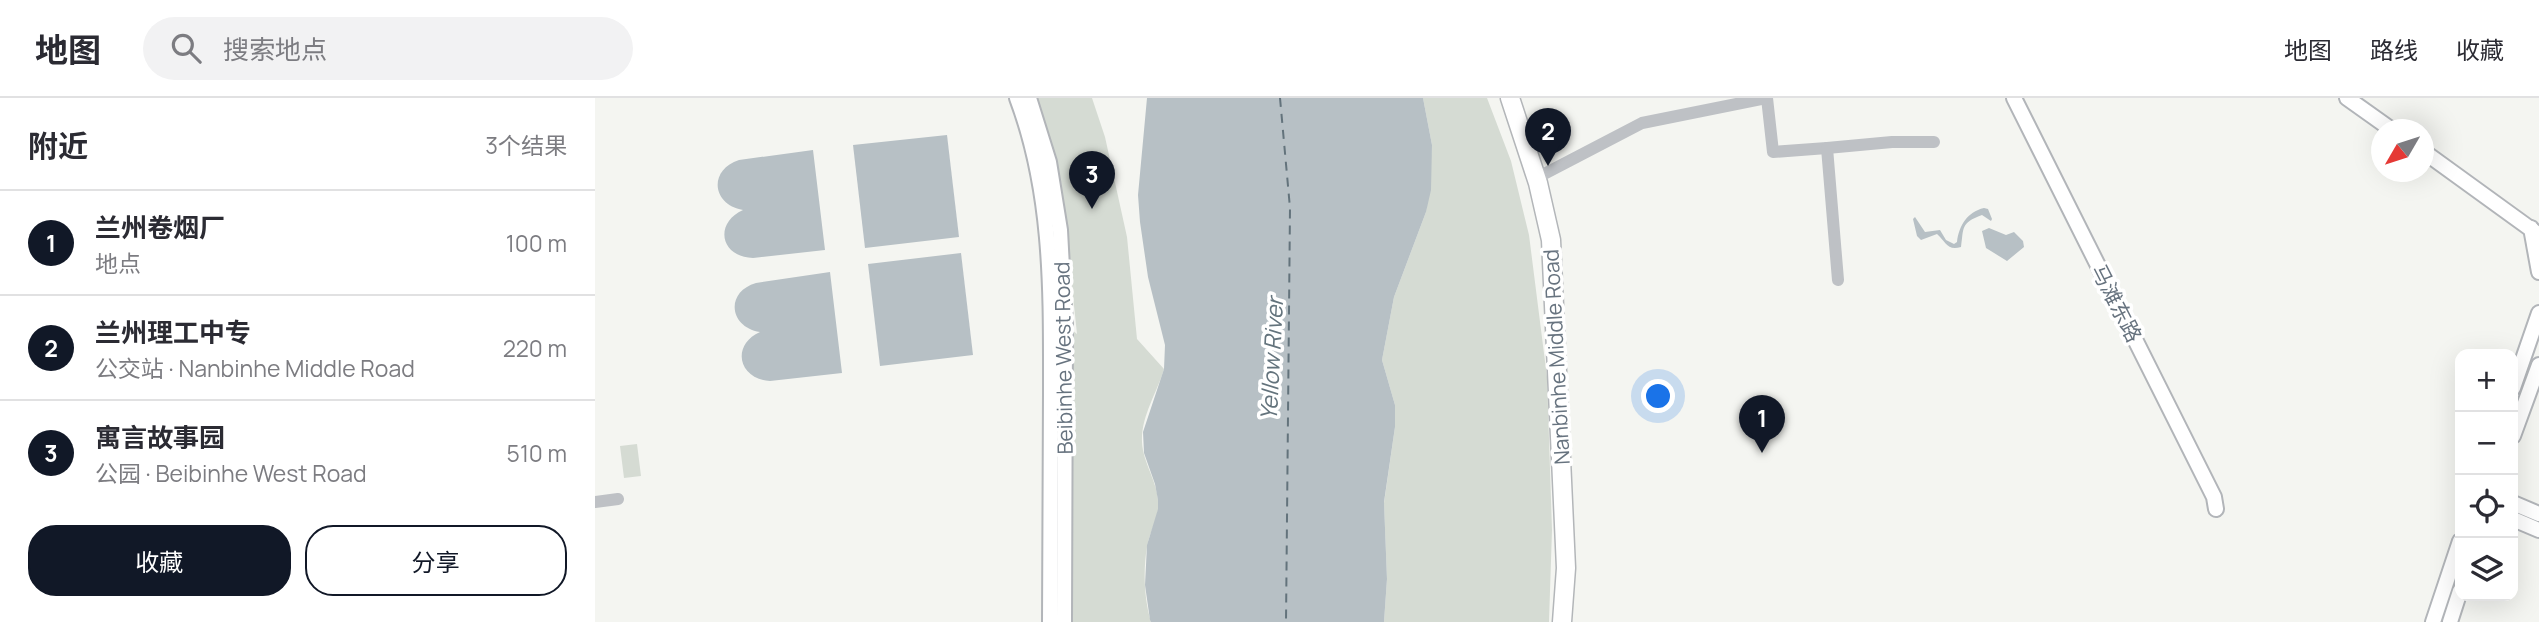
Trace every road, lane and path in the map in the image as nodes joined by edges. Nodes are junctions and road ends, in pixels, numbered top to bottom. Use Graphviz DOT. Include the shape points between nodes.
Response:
graph roads {
  1 [pos="1017,98"];
  2 [pos="1029,98"];
  3 [pos="1510,98"];
  4 [pos="1521,98"];
  5 [pos="1766,98"];
  6 [pos="2014,98"];
  7 [pos="2347,98"];
  8 [pos="2377,119"];
  9 [pos="1934,142"];
  10 [pos="1827,148"];
  11 [pos="2434,158"];
  12 [pos="1546,173"];
  13 [pos="2536,231"];
  14 [pos="2539,272"];
  15 [pos="1838,280"];
  16 [pos="2539,313"];
  17 [pos="2539,365"];
  18 [pos="2518,374"];
  19 [pos="2518,422"];
  20 [pos="618,499"];
  21 [pos="595,502"];
  22 [pos="2518,505"];
  23 [pos="2216,509"];
  24 [pos="2539,514"];
  25 [pos="2518,521"];
  26 [pos="2539,530"];
  27 [pos="2455,556"];
  28 [pos="2457,601"];
  29 [pos="1050,622"];
  30 [pos="1064,622"];
  31 [pos="1562,622"];
  32 [pos="1573,622"];
  33 [pos="2433,622"];
  34 [pos="2450,622"];
  1 -- 29 [label="main road, Beibinhe West Road" via="1044,207 1052,279"];
  2 -- 30 [label="main road, Beibinhe West Road" via="1049,162 1060,230 1065,324"];
  3 -- 31 [label="highway, Nanbinhe Middle Road" via="1551,240 1566,568"];
  4 -- 12 [label="highway, Nanbinhe Middle Road"];
  5 -- 10 [label="street" via="1773,152"];
  5 -- 12 [label="street" via="1642,123"];
  6 -- 23 [label="main road, 马滩东路"];
  7 -- 8 [label="main road"];
  9 -- 10 [label="street"];
  10 -- 15 [label="street"];
  11 -- 13 [label="main road"];
  12 -- 32 [label="highway, Nanbinhe Middle Road" via="1562,252 1576,568"];
  13 -- 14 [label="main road"];
  16 -- 18 [label="main road"];
  17 -- 19 [label="main road"];
  20 -- 21 [label="street"];
  22 -- 24 [label="main road"];
  25 -- 26 [label="main road"];
  27 -- 33 [label="main road"];
  28 -- 34 [label="main road"];
}
